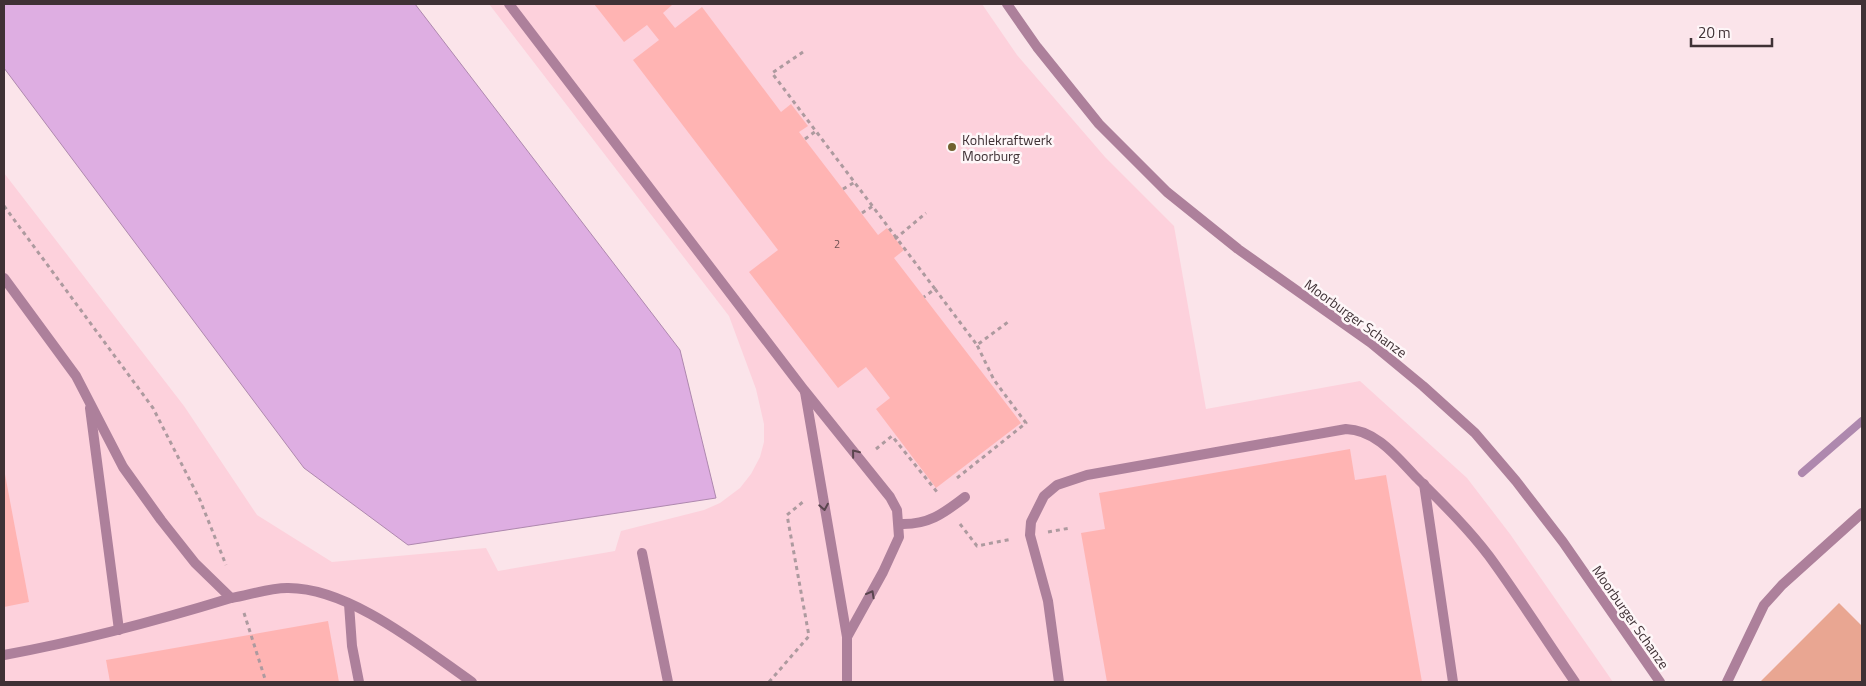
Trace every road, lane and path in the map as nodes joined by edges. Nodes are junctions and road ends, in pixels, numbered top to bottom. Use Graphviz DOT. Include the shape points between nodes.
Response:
graph roads {
  1 [pos="509,4"];
  2 [pos="1007,4"];
  3 [pos="803,52"];
  4 [pos="816,131"];
  5 [pos="805,139"];
  6 [pos="855,182"];
  7 [pos="843,189"];
  8 [pos="4,206"];
  9 [pos="873,206"];
  10 [pos="862,213"];
  11 [pos="926,214"];
  12 [pos="896,238"];
  13 [pos="4,278"];
  14 [pos="935,289"];
  15 [pos="924,297"];
  16 [pos="1008,322"];
  17 [pos="977,345"];
  18 [pos="804,390"];
  19 [pos="89,400"];
  20 [pos="952,481"];
  21 [pos="1424,484"];
  22 [pos="945,487"];
  23 [pos="965,498"];
  24 [pos="949,510"];
  25 [pos="1862,513"];
  26 [pos="900,524"];
  27 [pos="1070,528"];
  28 [pos="1030,535"];
  29 [pos="642,553"];
  30 [pos="228,572"];
  31 [pos="231,598"];
  32 [pos="349,604"];
  33 [pos="243,608"];
  34 [pos="119,630"];
  35 [pos="847,637"];
  36 [pos="4,656"];
  37 [pos="266,682"];
  38 [pos="359,682"];
  39 [pos="472,682"];
  40 [pos="668,682"];
  41 [pos="847,682"];
  42 [pos="1059,682"];
  43 [pos="1453,682"];
  44 [pos="1575,682"];
  45 [pos="1660,682"];
  46 [pos="1726,682"];
  1 -- 18 [label="street"];
  2 -- 45 [label="street, Moorburger Schanze" via="1099,124 1167,192 1238,249 1371,343 1475,434 1563,542"];
  3 -- 4 [label="path" via="772,73"];
  4 -- 5 [label="path"];
  4 -- 6 [label="path"];
  6 -- 7 [label="path"];
  6 -- 9 [label="path"];
  8 -- 30 [label="path" via="153,408 200,500"];
  9 -- 10 [label="path"];
  9 -- 12 [label="path"];
  11 -- 12 [label="path"];
  12 -- 14 [label="path"];
  13 -- 19 [label="street" via="76,376"];
  14 -- 15 [label="path"];
  14 -- 17 [label="path"];
  16 -- 17 [label="path"];
  17 -- 20 [label="path" via="994,380 1026,423"];
  26 -- 18 [label="street, one-way" via="898,510 890,498"];
  18 -- 35 [label="street, one-way"];
  19 -- 31 [label="street" via="124,467 161,520 195,563"];
  19 -- 34 [label="street"];
  21 -- 28 [label="street" via="1390,450 1366,432 1346,429 1087,476 1058,485 1044,496 1037,507"];
  21 -- 43 [label="street"];
  21 -- 44 [label="street" via="1488,555"];
  22 -- 24 [label="path" via="937,492"];
  23 -- 24 [label="street"];
  24 -- 26 [label="street" via="922,523"];
  24 -- 28 [label="path" via="977,546"];
  25 -- 46 [label="street" via="1764,605"];
  35 -- 26 [label="street, one-way" via="883,572 899,537"];
  27 -- 28 [label="path"];
  28 -- 42 [label="street" via="1048,600"];
  29 -- 40 [label="street"];
  31 -- 32 [label="street" via="286,588 312,591"];
  31 -- 34 [label="street"];
  32 -- 38 [label="street"];
  32 -- 39 [label="street" via="389,624"];
  33 -- 37 [label="path"];
  34 -- 36 [label="street"];
  35 -- 41 [label="street"];
}
